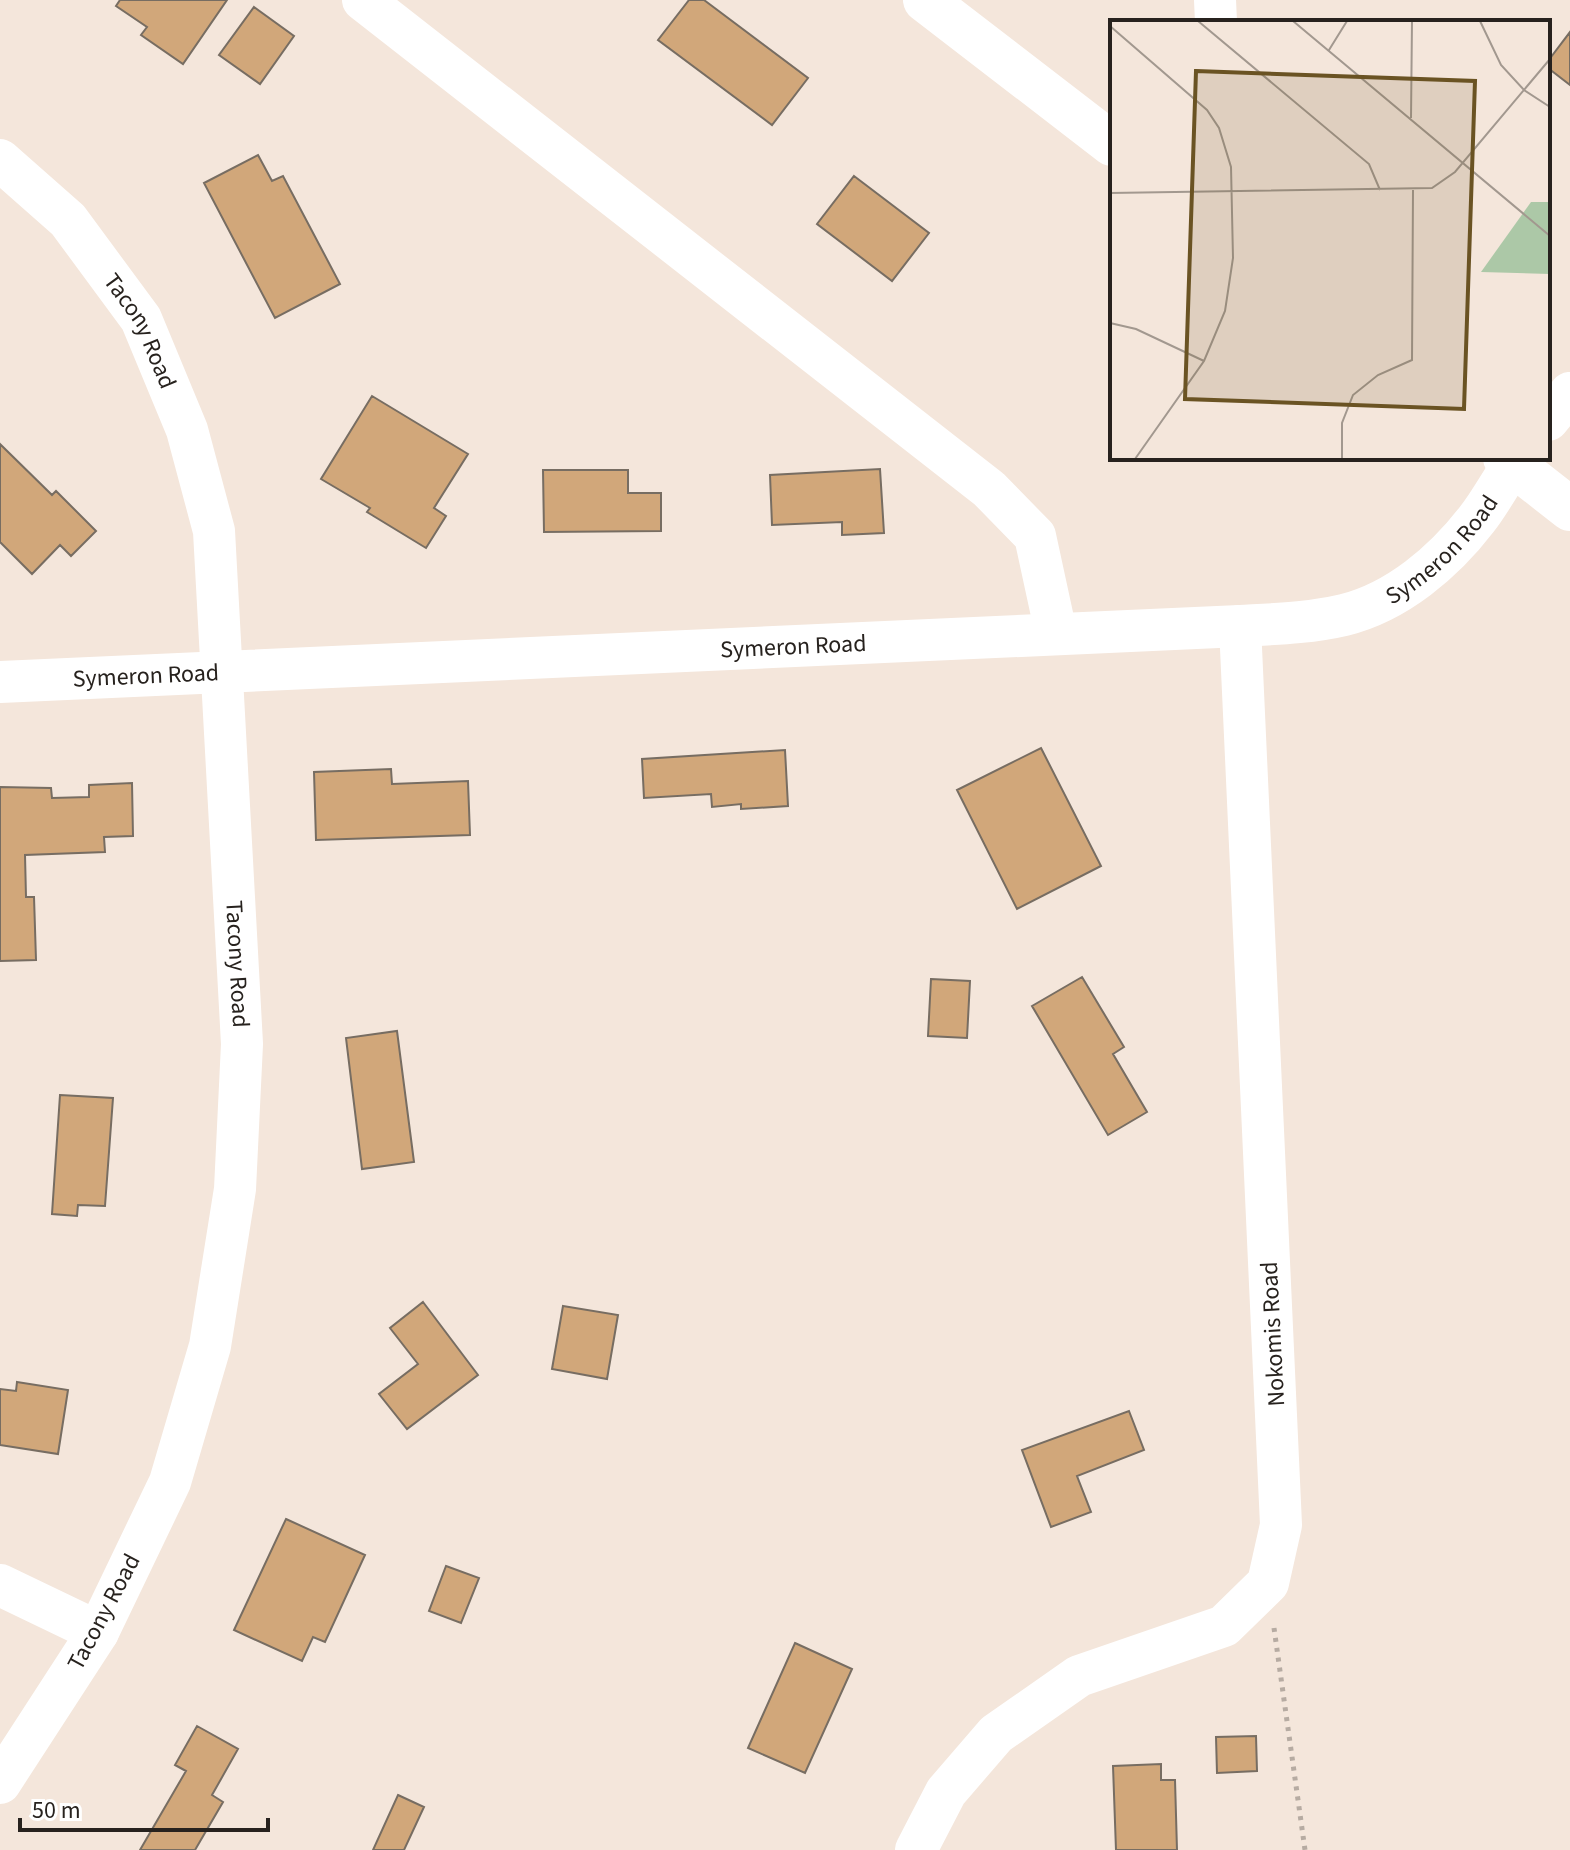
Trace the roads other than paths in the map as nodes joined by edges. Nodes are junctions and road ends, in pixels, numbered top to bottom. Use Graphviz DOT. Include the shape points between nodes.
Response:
graph roads {
  1 [pos="363,0"];
  2 [pos="925,0"];
  3 [pos="1215,0"];
  4 [pos="1216,20"];
  5 [pos="1110,142"];
  6 [pos="0,160"];
  7 [pos="1570,393"];
  8 [pos="1550,418"];
  9 [pos="1512,460"];
  10 [pos="1570,509"];
  11 [pos="1240,626"];
  12 [pos="1056,633"];
  13 [pos="223,672"];
  14 [pos="0,682"];
  15 [pos="0,1585"];
  16 [pos="98,1632"];
  17 [pos="0,1783"];
  18 [pos="916,1850"];
  1 -- 12 [label="street" via="989,489 1035,536"];
  2 -- 5 [label="main road"];
  3 -- 4 [label="street"];
  6 -- 13 [label="street, Tacony Road" via="68,220 141,319 187,430 214,531"];
  7 -- 8 [label="street"];
  9 -- 10 [label="main road"];
  9 -- 11 [label="street, Symeron Road" via="1477,519 1451,549 1386,598 1318,620"];
  11 -- 12 [label="street, Symeron Road"];
  11 -- 18 [label="street, Nokomis Road" via="1281,1525 1268,1583 1224,1626 1079,1676 996,1734 946,1792"];
  12 -- 13 [label="street, Symeron Road"];
  13 -- 14 [label="street, Symeron Road"];
  13 -- 16 [label="street, Tacony Road" via="242,1044 235,1189 210,1346 170,1482"];
  15 -- 16 [label="street"];
  16 -- 17 [label="street, Tacony Road"];
}
